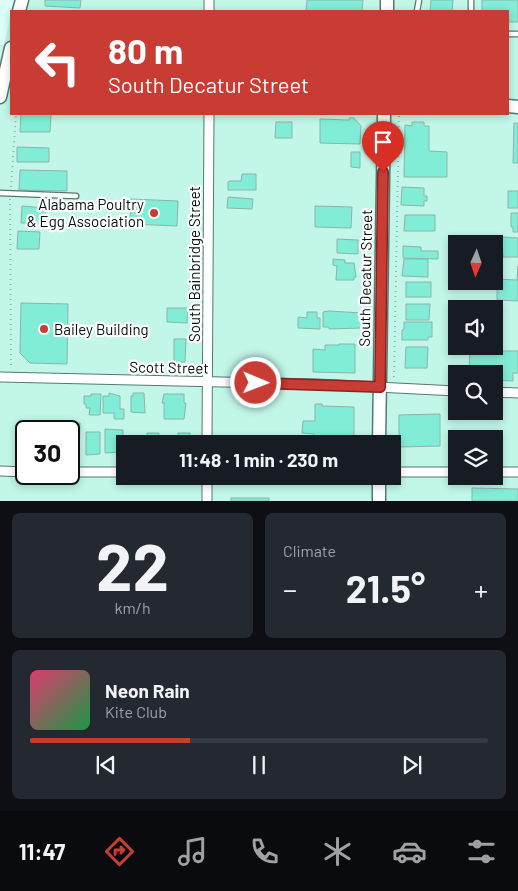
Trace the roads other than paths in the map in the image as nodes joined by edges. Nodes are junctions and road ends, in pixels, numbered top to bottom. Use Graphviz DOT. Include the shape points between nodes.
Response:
graph roads {
  1 [pos="10,54"];
  2 [pos="3,94"];
  3 [pos="209,115"];
  4 [pos="384,115"];
  5 [pos="0,193"];
  6 [pos="76,196"];
  7 [pos="0,376"];
  8 [pos="207,382"];
  9 [pos="380,387"];
  10 [pos="448,391"];
  11 [pos="503,392"];
  12 [pos="518,393"];
  13 [pos="207,435"];
  14 [pos="379,435"];
  15 [pos="0,471"];
  16 [pos="15,472"];
  17 [pos="80,472"];
  18 [pos="116,472"];
  19 [pos="401,472"];
  20 [pos="448,472"];
  21 [pos="503,472"];
  22 [pos="518,472"];
  23 [pos="207,485"];
  24 [pos="379,485"];
  25 [pos="207,501"];
  26 [pos="379,501"];
  1 -- 2 [label="main road"];
  3 -- 8 [label="street, South Bainbridge Street"];
  4 -- 9 [label="main road, South Decatur Street"];
  5 -- 6 [label="lane"];
  7 -- 8 [label="street, Scott Street"];
  8 -- 9 [label="street, Scott Street"];
  8 -- 13 [label="street, South Bainbridge Street"];
  9 -- 10 [label="street, Scott Street"];
  9 -- 14 [label="main road, South Decatur Street"];
  11 -- 12 [label="street"];
  15 -- 16 [label="street"];
  17 -- 18 [label="street"];
  19 -- 20 [label="street"];
  21 -- 22 [label="street"];
  23 -- 25 [label="street"];
  24 -- 26 [label="main road"];
}
